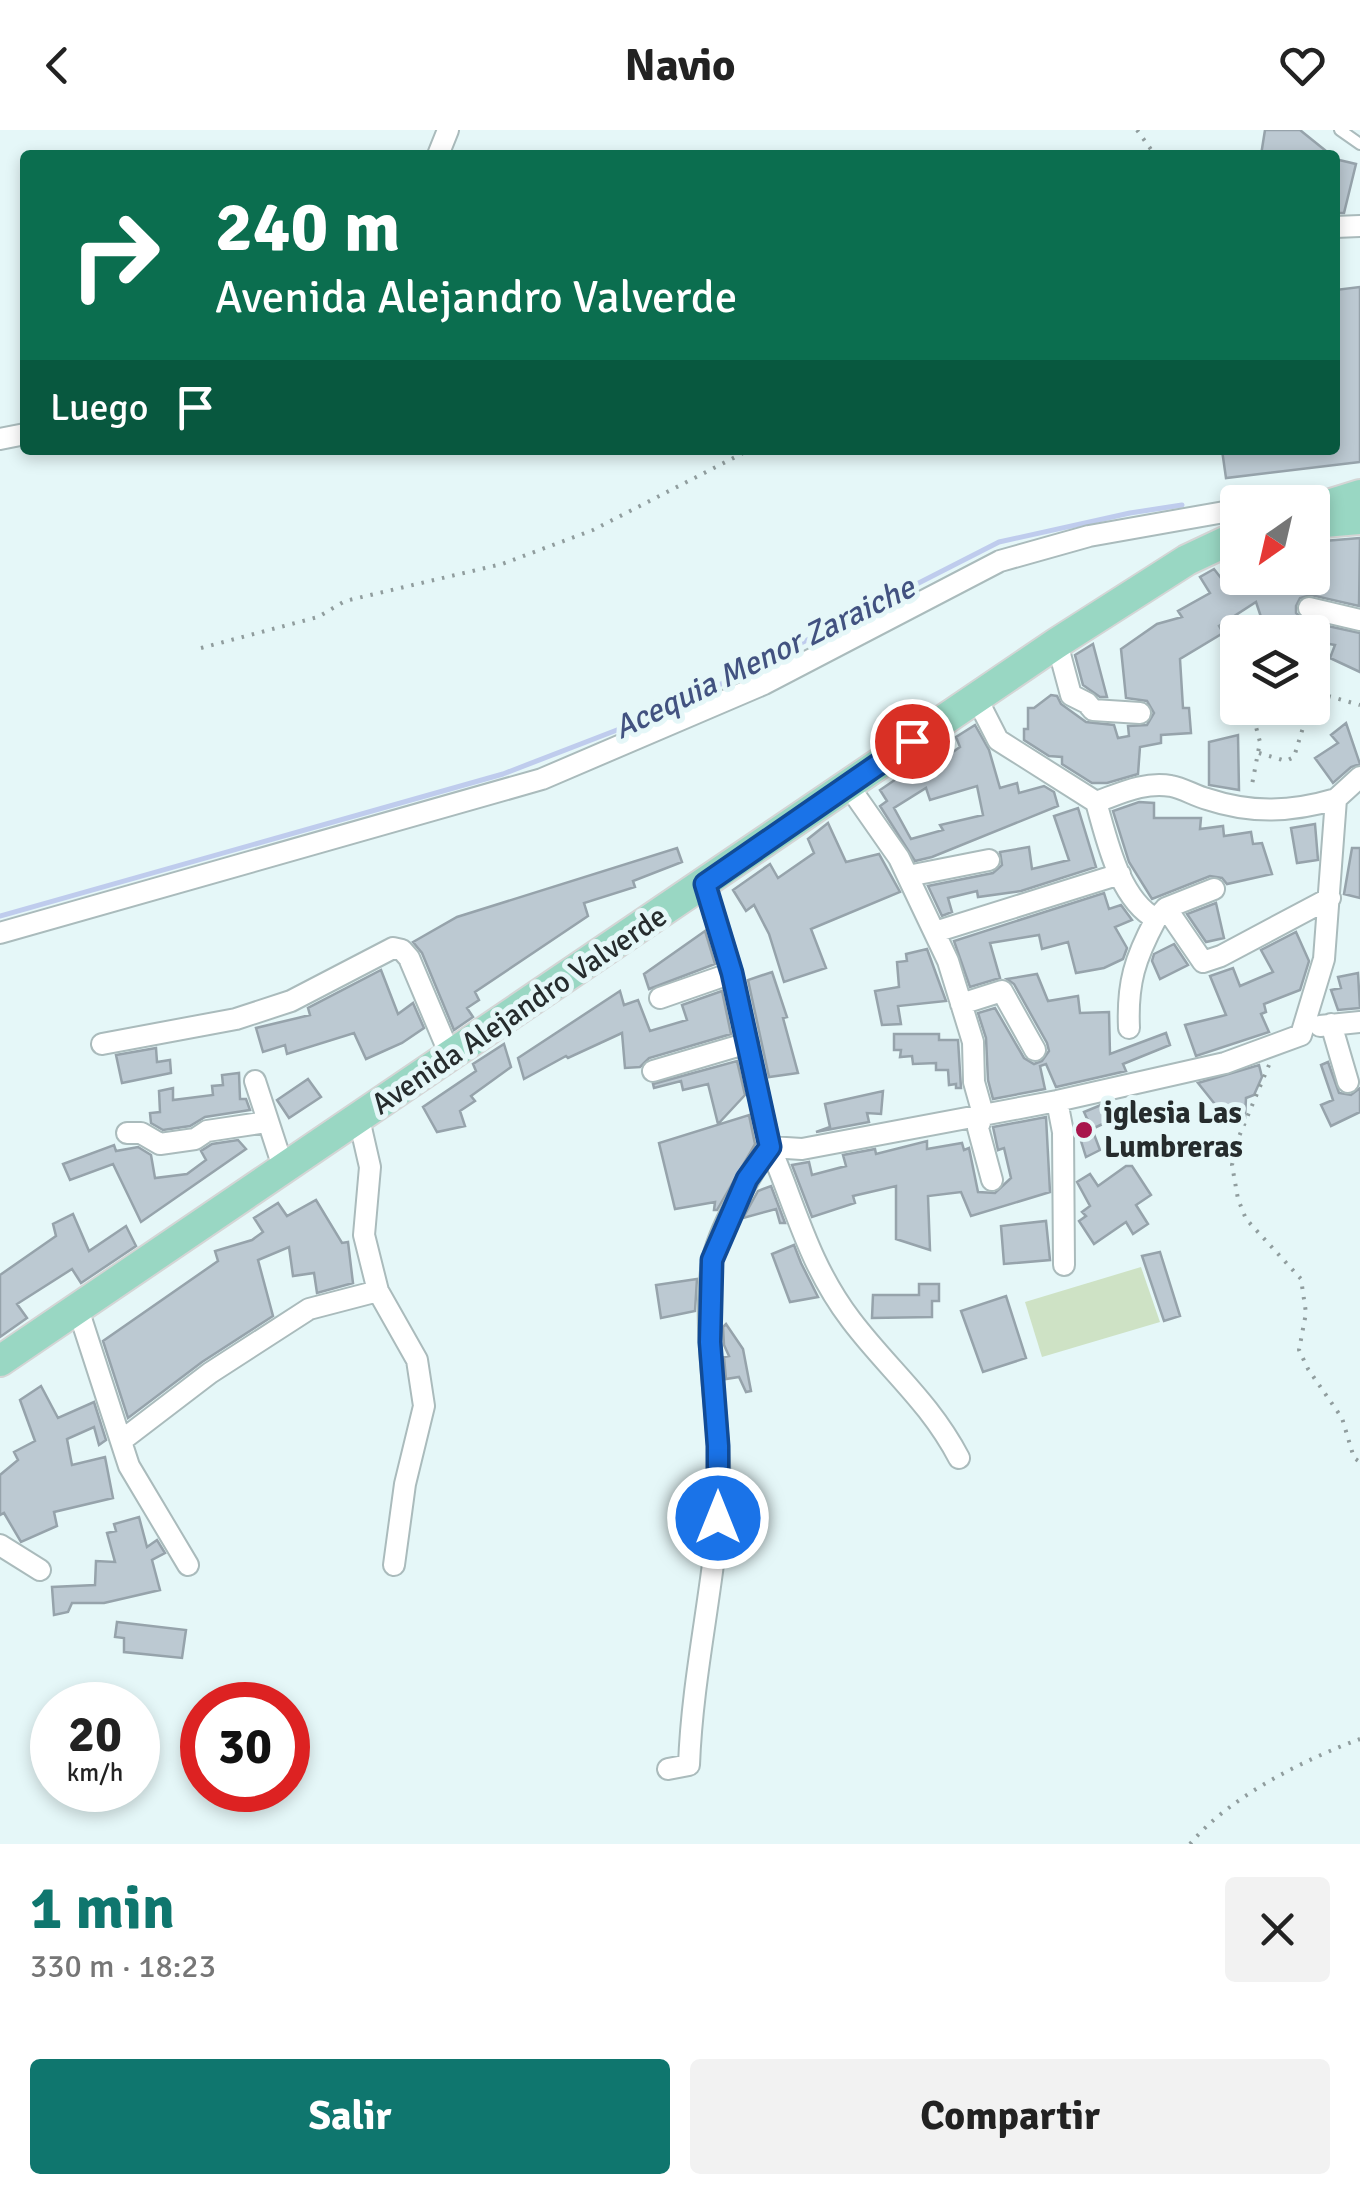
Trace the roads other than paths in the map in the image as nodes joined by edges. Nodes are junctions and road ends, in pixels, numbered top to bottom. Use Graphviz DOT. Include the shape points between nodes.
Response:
graph roads {
  1 [pos="1340,130"];
  2 [pos="1360,144"];
  3 [pos="1360,495"];
  4 [pos="1330,504"];
  5 [pos="1220,515"];
  6 [pos="1360,516"];
  7 [pos="1330,520"];
  8 [pos="1220,544"];
  9 [pos="1220,550"];
  10 [pos="1187,560"];
  11 [pos="1309,608"];
  12 [pos="1360,620"];
  13 [pos="1057,643"];
  14 [pos="976,697"];
  15 [pos="1140,713"];
  16 [pos="1360,777"];
  17 [pos="848,786"];
  18 [pos="1336,799"];
  19 [pos="1096,802"];
  20 [pos="989,860"];
  21 [pos="1120,874"];
  22 [pos="908,876"];
  23 [pos="705,884"];
  24 [pos="1214,889"];
  25 [pos="1330,898"];
  26 [pos="1161,914"];
  27 [pos="935,932"];
  28 [pos="0,934"];
  29 [pos="732,973"];
  30 [pos="660,998"];
  31 [pos="961,1004"];
  32 [pos="1360,1022"];
  33 [pos="1331,1024"];
  34 [pos="1129,1028"];
  35 [pos="1303,1028"];
  36 [pos="748,1043"];
  37 [pos="102,1044"];
  38 [pos="1035,1050"];
  39 [pos="450,1055"];
  40 [pos="654,1071"];
  41 [pos="255,1081"];
  42 [pos="1348,1082"];
  43 [pos="1057,1101"];
  44 [pos="983,1114"];
  45 [pos="359,1119"];
  46 [pos="266,1122"];
  47 [pos="127,1133"];
  48 [pos="770,1147"];
  49 [pos="284,1170"];
  50 [pos="992,1180"];
  51 [pos="1064,1265"];
  52 [pos="378,1291"];
  53 [pos="78,1309"];
  54 [pos="0,1361"];
  55 [pos="121,1440"];
  56 [pos="959,1458"];
  57 [pos="0,1545"];
  58 [pos="394,1564"];
  59 [pos="188,1565"];
  60 [pos="40,1570"];
  61 [pos="668,1770"];
  1 -- 2 [label="lane"];
  3 -- 4 [label="main road"];
  5 -- 28 [label="street" via="1089,536 1000,560 764,684 542,779"];
  6 -- 7 [label="main road"];
  8 -- 10 [label="main road, Avenida Alejandro Valverde"];
  9 -- 10 [label="main road, Avenida Alejandro Valverde"];
  10 -- 13 [label="main road, Avenida Alejandro Valverde"];
  11 -- 12 [label="street"];
  13 -- 14 [label="main road, Avenida Alejandro Valverde"];
  13 -- 15 [label="street" via="1071,695 1093,710"];
  14 -- 17 [label="main road, Avenida Alejandro Valverde"];
  14 -- 19 [label="street" via="998,740"];
  16 -- 18 [label="street"];
  17 -- 22 [label="street"];
  17 -- 23 [label="main road, Avenida Alejandro Valverde"];
  18 -- 19 [label="street" via="1306,808 1247,810 1170,786 1140,787"];
  18 -- 25 [label="street"];
  19 -- 21 [label="street"];
  20 -- 22 [label="street"];
  21 -- 26 [label="street" via="1147,914"];
  21 -- 27 [label="street"];
  22 -- 27 [label="street"];
  23 -- 29 [label="street"];
  23 -- 39 [label="main road, Avenida Alejandro Valverde"];
  24 -- 26 [label="street"];
  25 -- 26 [label="street" via="1203,962"];
  25 -- 35 [label="street" via="1324,960"];
  26 -- 34 [label="street" via="1138,952 1128,992"];
  27 -- 31 [label="street"];
  29 -- 30 [label="street"];
  29 -- 36 [label="street"];
  31 -- 38 [label="street" via="1002,992"];
  31 -- 44 [label="street"];
  32 -- 33 [label="street"];
  33 -- 35 [label="street"];
  33 -- 42 [label="street"];
  35 -- 43 [label="street" via="1301,1036 1225,1063"];
  36 -- 40 [label="street"];
  36 -- 48 [label="street"];
  37 -- 39 [label="street" via="290,1002 392,948 409,958"];
  39 -- 45 [label="main road, Avenida Alejandro Valverde"];
  41 -- 46 [label="street"];
  43 -- 44 [label="street"];
  43 -- 51 [label="street"];
  44 -- 48 [label="street" via="802,1149"];
  44 -- 50 [label="street" via="978,1128"];
  45 -- 49 [label="main road, Avenida Alejandro Valverde"];
  45 -- 52 [label="street" via="370,1168 364,1235"];
  46 -- 47 [label="street" via="160,1144"];
  46 -- 49 [label="street"];
  48 -- 56 [label="street" via="810,1256 850,1319 941,1424"];
  48 -- 61 [label="street" via="747,1179 712,1260 718,1518 689,1765"];
  49 -- 53 [label="main road, Avenida Alejandro Valverde"];
  52 -- 55 [label="street" via="309,1309"];
  52 -- 58 [label="street" via="418,1360 424,1406"];
  53 -- 54 [label="main road, Avenida Alejandro Valverde"];
  53 -- 55 [label="street"];
  55 -- 59 [label="street" via="129,1466"];
  57 -- 60 [label="street"];
}
